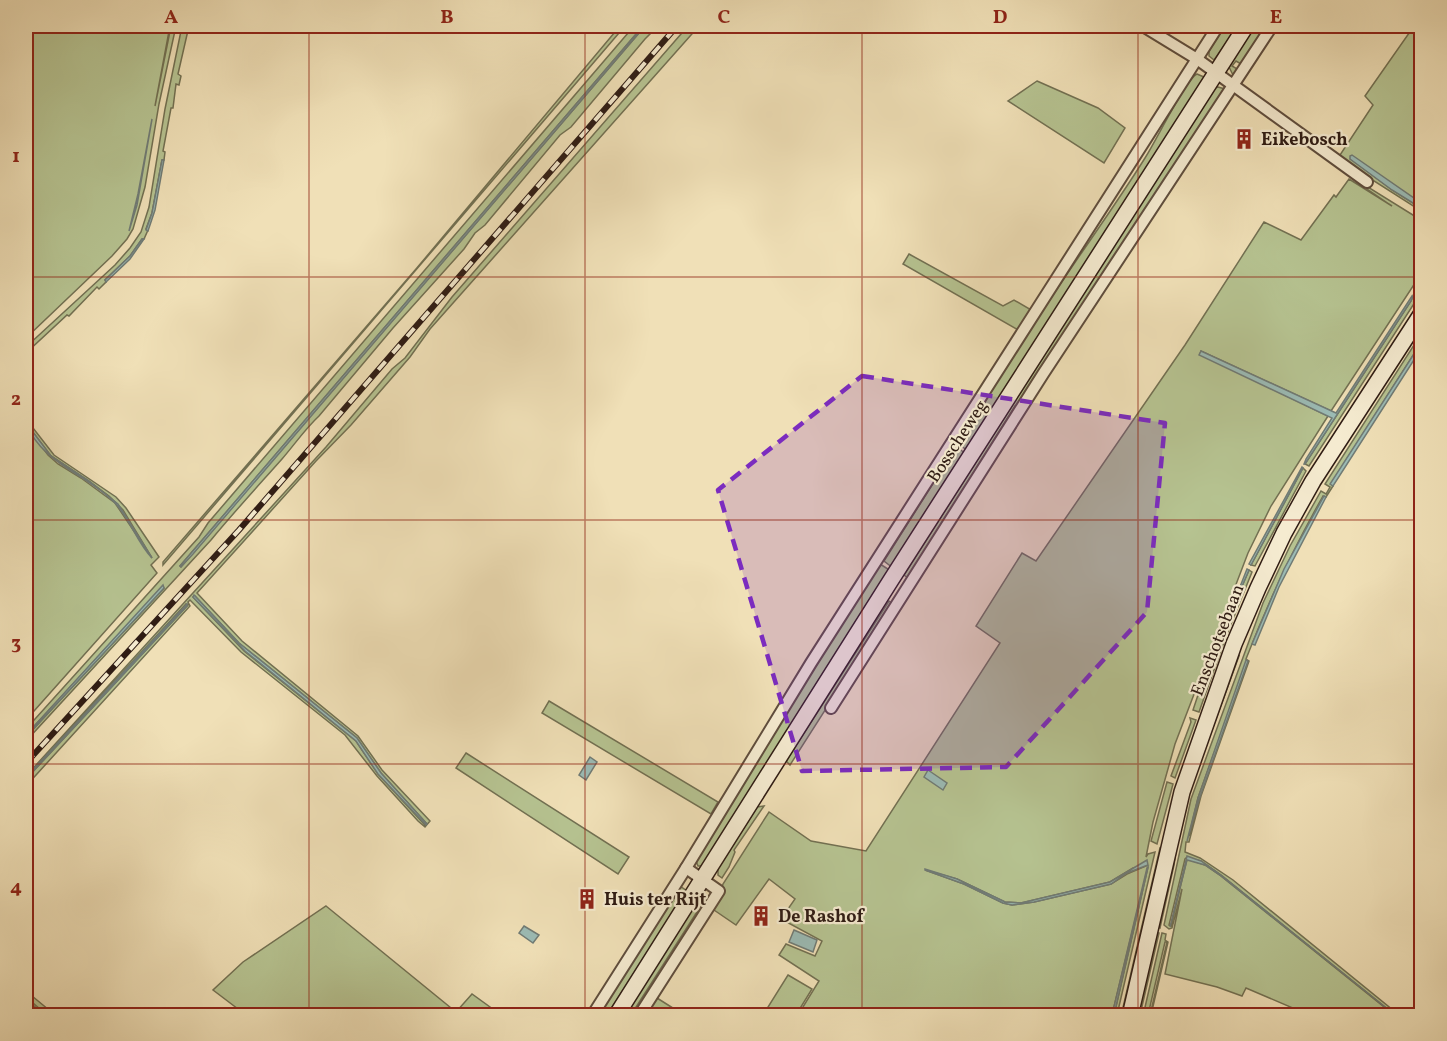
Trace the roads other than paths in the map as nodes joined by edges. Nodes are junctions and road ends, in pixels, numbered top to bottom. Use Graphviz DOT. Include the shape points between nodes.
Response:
graph roads {
  1 [pos="1143,26"];
  2 [pos="1218,26"];
  3 [pos="1246,26"];
  4 [pos="1272,26"];
  5 [pos="1197,59"];
  6 [pos="1215,74"];
  7 [pos="1233,86"];
  8 [pos="1367,182"];
  9 [pos="1422,313"];
  10 [pos="888,585"];
  11 [pos="904,596"];
  12 [pos="831,708"];
  13 [pos="686,868"];
  14 [pos="703,879"];
  15 [pos="592,1016"];
  16 [pos="616,1016"];
  17 [pos="639,1016"];
  18 [pos="1130,1016"];
  1 -- 5 [label="street"];
  2 -- 5 [label="street, Bosscheweg"];
  3 -- 6 [label="main road, Bosscheweg"];
  4 -- 7 [label="street, Bosscheweg"];
  5 -- 6 [label="street"];
  5 -- 13 [label="street, Bosscheweg"];
  6 -- 7 [label="street"];
  6 -- 10 [label="main road, Bosscheweg"];
  7 -- 8 [label="street"];
  7 -- 11 [label="street, Bosscheweg" via="1043,374"];
  9 -- 18 [label="main road, Enschotsebaan" via="1313,481 1284,533 1234,644 1182,792"];
  10 -- 11 [label="street"];
  10 -- 14 [label="main road, Bosscheweg"];
  11 -- 12 [label="street, Bosscheweg"];
  13 -- 14 [label="street"];
  13 -- 15 [label="street, Bosscheweg"];
  14 -- 16 [label="main road, Bosscheweg"];
  14 -- 17 [label="street" via="719,891"];
}
